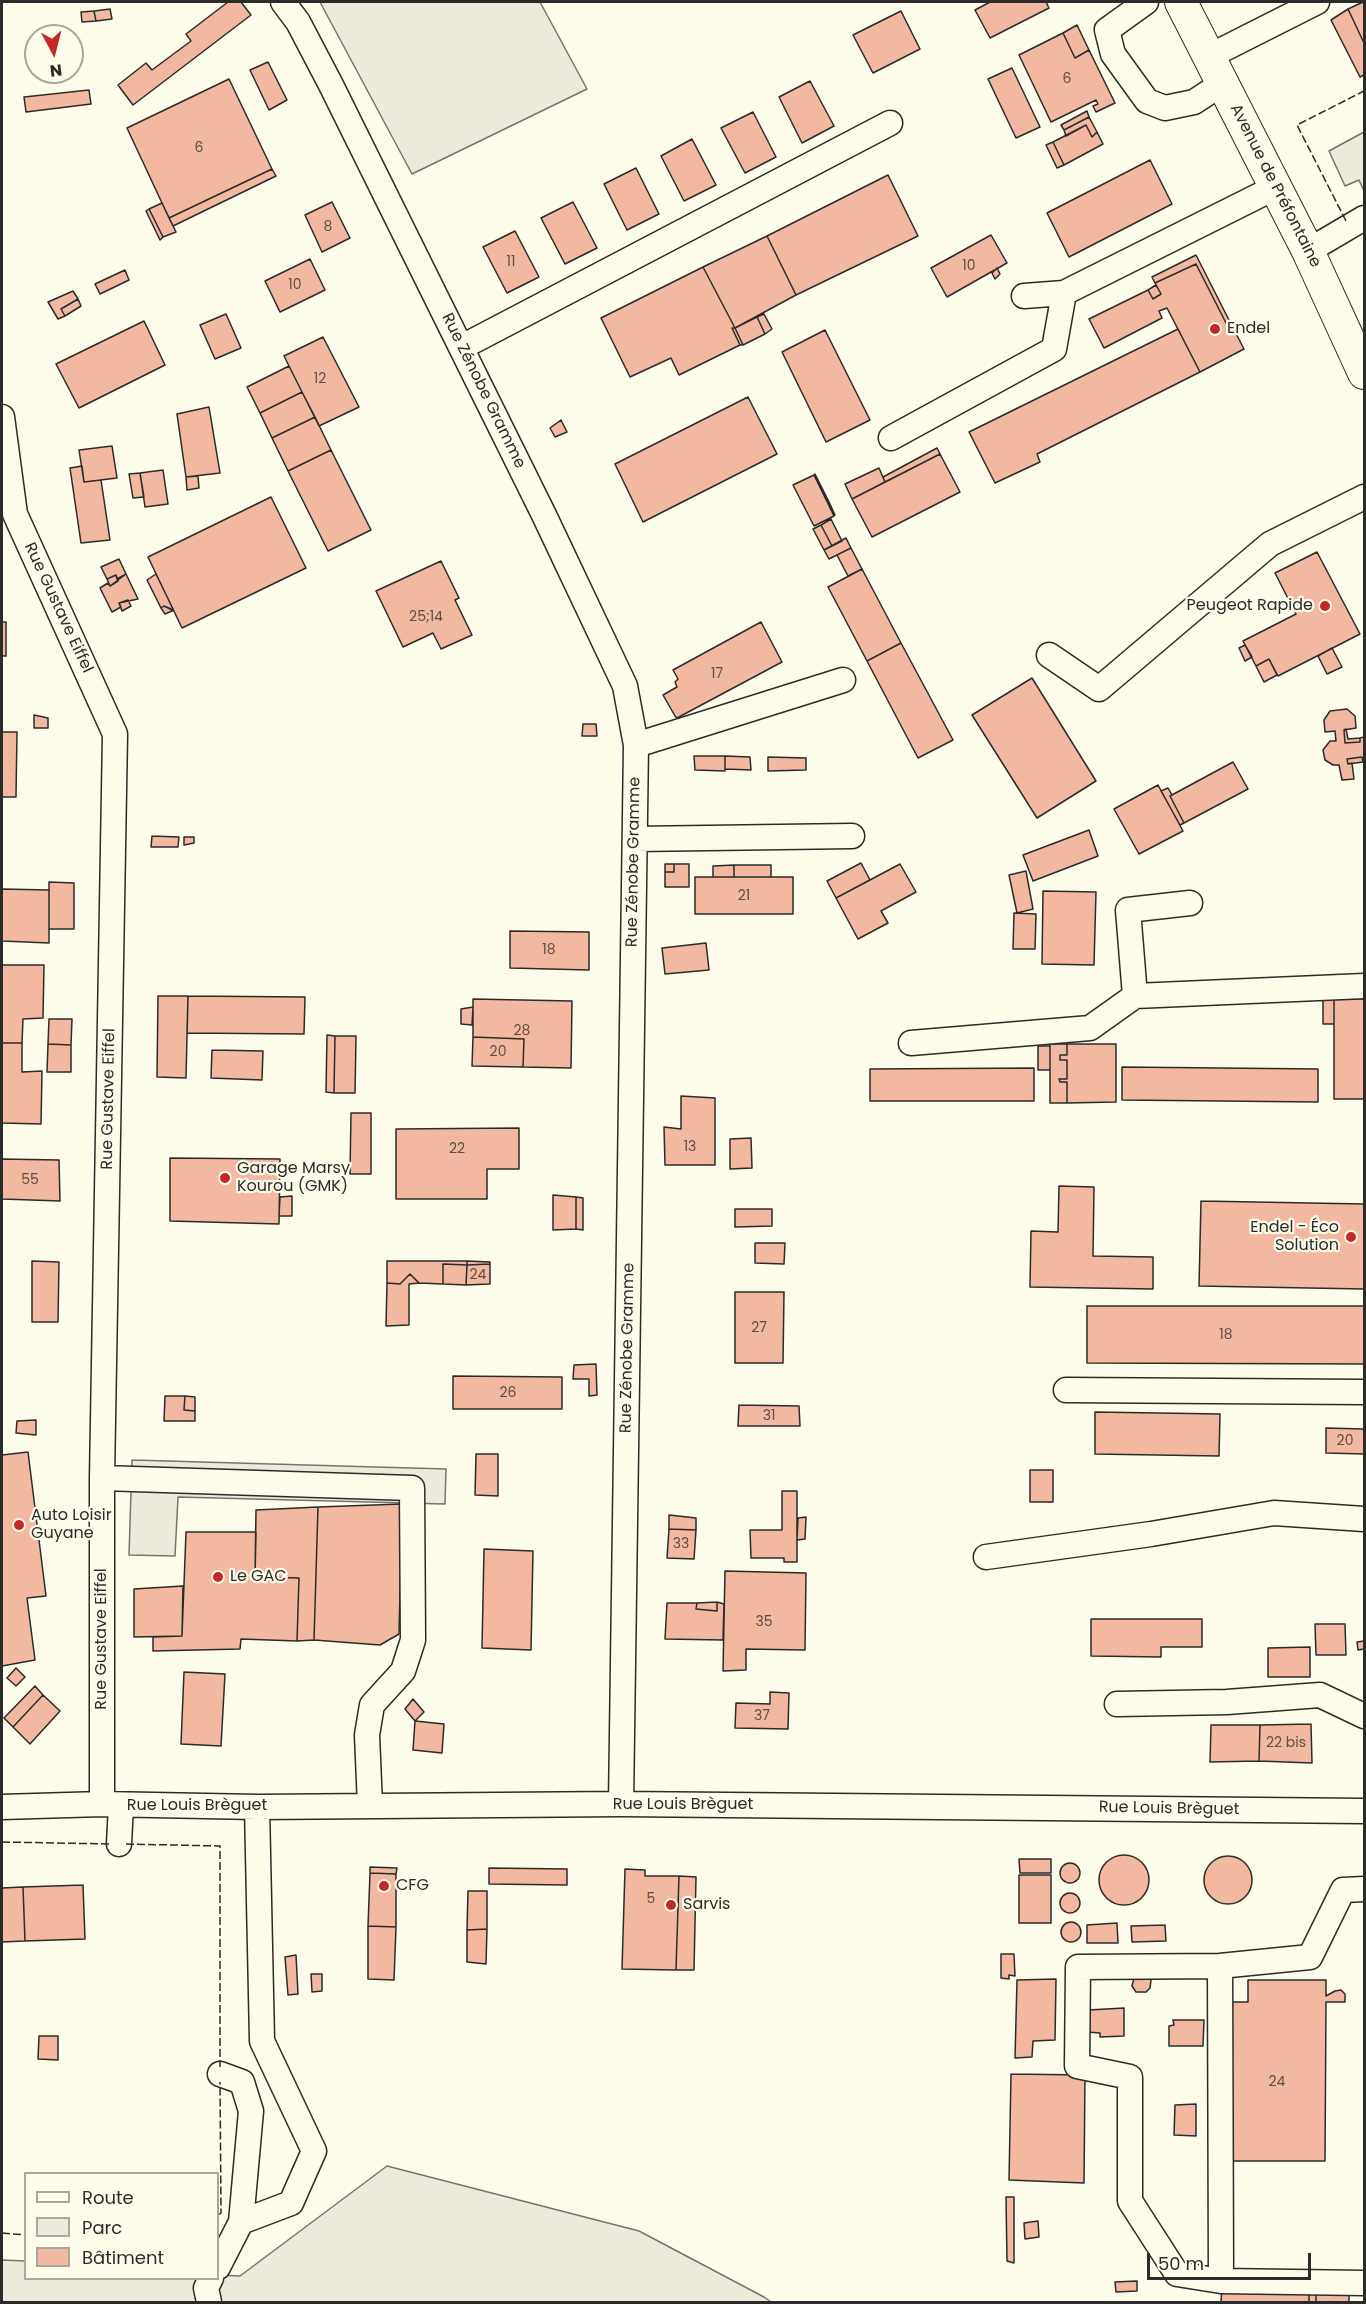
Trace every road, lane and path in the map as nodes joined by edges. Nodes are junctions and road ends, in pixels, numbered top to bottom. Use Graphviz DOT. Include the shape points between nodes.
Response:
graph roads {
  1 [pos="283,2"];
  2 [pos="1146,2"];
  3 [pos="1181,2"];
  4 [pos="1317,2"];
  5 [pos="1217,70"];
  6 [pos="890,123"];
  7 [pos="1276,187"];
  8 [pos="1365,218"];
  9 [pos="1308,251"];
  10 [pos="1064,293"];
  11 [pos="1024,296"];
  12 [pos="462,347"];
  13 [pos="1365,373"];
  14 [pos="2,417"];
  15 [pos="891,438"];
  16 [pos="1365,497"];
  17 [pos="1049,655"];
  18 [pos="843,680"];
  19 [pos="636,745"];
  20 [pos="852,836"];
  21 [pos="635,839"];
  22 [pos="1190,903"];
  23 [pos="1365,986"];
  24 [pos="1135,996"];
  25 [pos="912,1043"];
  26 [pos="1066,1390"];
  27 [pos="1365,1392"];
  28 [pos="102,1478"];
  29 [pos="1365,1519"];
  30 [pos="986,1557"];
  31 [pos="1117,1704"];
  32 [pos="1365,1716"];
  33 [pos="621,1804"];
  34 [pos="111,1805"];
  35 [pos="370,1806"];
  36 [pos="2,1807"];
  37 [pos="257,1807"];
  38 [pos="1365,1811"];
  39 [pos="118,1844"];
  40 [pos="1365,1889"];
  41 [pos="1220,1966"];
  42 [pos="220,2074"];
  43 [pos="241,2222"];
  44 [pos="219,2265"];
  45 [pos="210,2280"];
  46 [pos="1221,2281"];
  47 [pos="1365,2283"];
  48 [pos="209,2302"];
  1 -- 12 [label="street, Rue Zénobe Gramme" via="331,85"];
  2 -- 5 [label="street" via="1107,30 1113,54 1147,101 1165,108 1194,102"];
  3 -- 5 [label="main road, Avenue de Préfontaine"];
  4 -- 5 [label="street"];
  5 -- 7 [label="main road, Avenue de Préfontaine"];
  6 -- 12 [label="street"];
  7 -- 9 [label="main road, Avenue de Préfontaine"];
  7 -- 10 [label="street"];
  8 -- 9 [label="street"];
  9 -- 13 [label="main road, Avenue de Préfontaine"];
  10 -- 11 [label="street"];
  10 -- 15 [label="street" via="1054,349"];
  12 -- 19 [label="street, Rue Zénobe Gramme" via="625,686"];
  14 -- 28 [label="street, Rue Gustave Eiffel" via="15,514 115,734"];
  16 -- 17 [label="street" via="1270,544 1099,689"];
  18 -- 19 [label="street"];
  19 -- 21 [label="street, Rue Zénobe Gramme"];
  20 -- 21 [label="street"];
  21 -- 33 [label="street, Rue Zénobe Gramme"];
  22 -- 24 [label="street" via="1128,910"];
  23 -- 24 [label="street"];
  24 -- 25 [label="street" via="1090,1028"];
  26 -- 27 [label="street"];
  28 -- 34 [label="street, Rue Gustave Eiffel"];
  28 -- 35 [label="street" via="412,1488 413,1640 403,1671 372,1705 367,1735"];
  29 -- 30 [label="street" via="1274,1513"];
  31 -- 32 [label="street" via="1320,1695"];
  33 -- 35 [label="street, Rue Louis Brèguet"];
  33 -- 38 [label="street, Rue Louis Brèguet"];
  34 -- 36 [label="street, Rue Louis Brèguet"];
  34 -- 37 [label="street, Rue Louis Brèguet"];
  34 -- 39 [label="street, Rue Gustave Eiffel"];
  35 -- 37 [label="street, Rue Louis Brèguet"];
  37 -- 43 [label="street" via="262,2041 314,2151 291,2203"];
  40 -- 41 [label="street" via="1343,1890 1310,1957"];
  41 -- 46 [label="street"];
  41 -- 46 [label="street" via="1078,1967 1077,2066 1130,2077 1130,2201 1177,2274"];
  42 -- 43 [label="street" via="242,2082 251,2111"];
  43 -- 44 [label="street"];
  45 -- 48 [label="street" via="206,2288"];
  46 -- 47 [label="street"];
}
